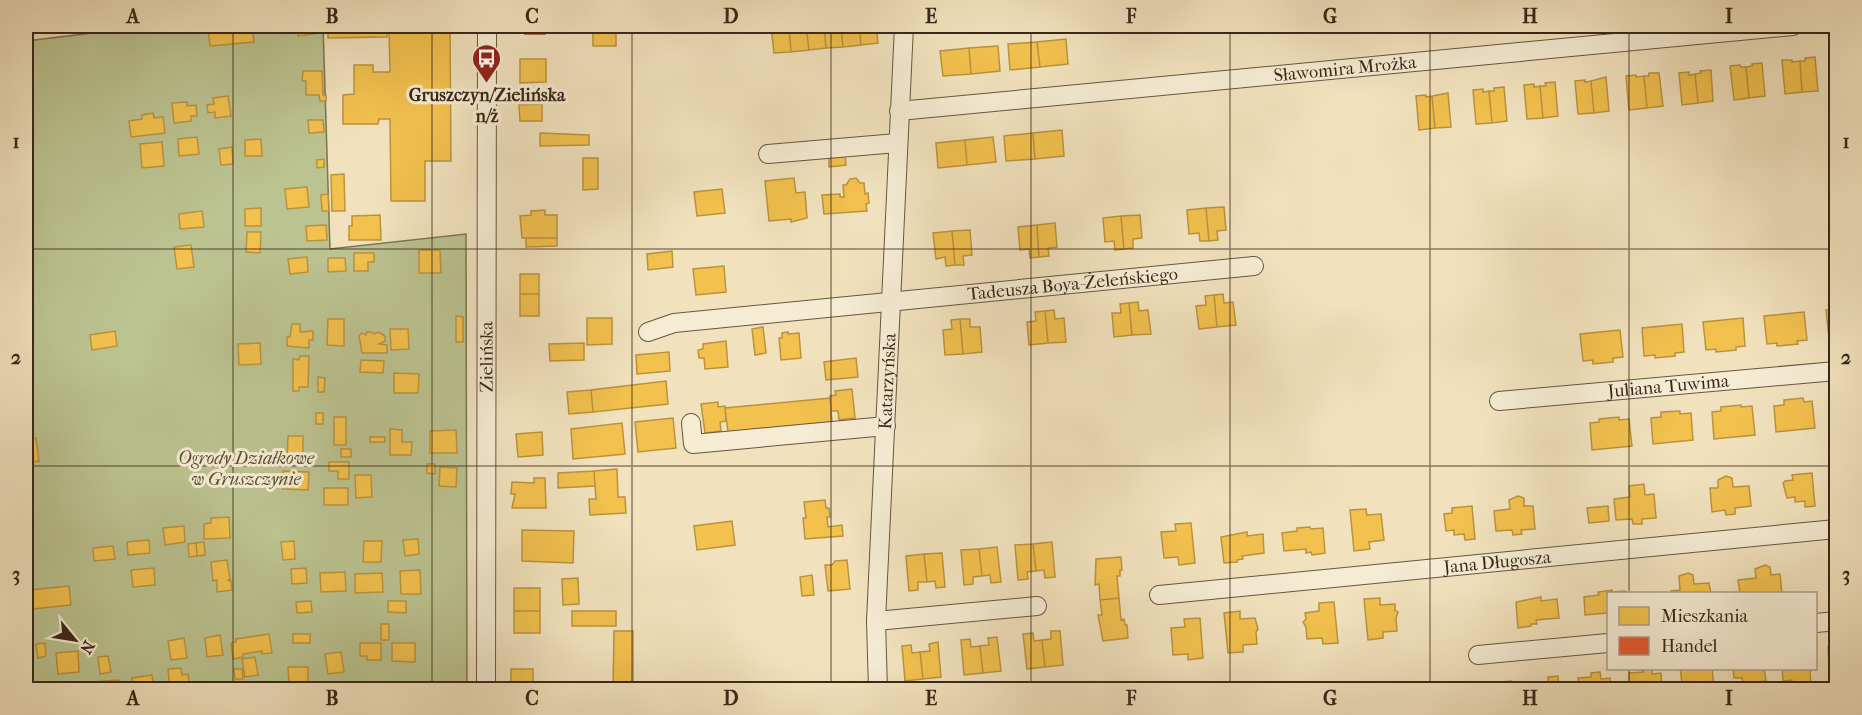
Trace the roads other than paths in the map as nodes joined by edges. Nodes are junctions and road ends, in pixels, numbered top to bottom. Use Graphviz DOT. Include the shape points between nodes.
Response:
graph roads {
  1 [pos="487,26"];
  2 [pos="904,26"];
  3 [pos="1793,26"];
  4 [pos="899,111"];
  5 [pos="897,143"];
  6 [pos="768,154"];
  7 [pos="1254,266"];
  8 [pos="891,303"];
  9 [pos="648,332"];
  10 [pos="1836,371"];
  11 [pos="1499,401"];
  12 [pos="691,423"];
  13 [pos="886,426"];
  14 [pos="1836,529"];
  15 [pos="1159,595"];
  16 [pos="1037,606"];
  17 [pos="876,621"];
  18 [pos="1836,621"];
  19 [pos="1817,623"];
  20 [pos="1607,643"];
  21 [pos="1478,655"];
  22 [pos="486,690"];
  23 [pos="878,690"];
  1 -- 22 [label="street, Zielińska"];
  2 -- 4 [label="street, Katarzyńska"];
  3 -- 4 [label="street, Sławomira Mrożka"];
  4 -- 5 [label="street, Katarzyńska"];
  5 -- 6 [label="street"];
  5 -- 8 [label="street, Katarzyńska"];
  7 -- 8 [label="street, Tadeusza Boya-Żeleńskiego"];
  8 -- 9 [label="street, Tadeusza Boya-Żeleńskiego" via="674,323"];
  8 -- 13 [label="street, Katarzyńska"];
  10 -- 11 [label="street, Juliana Tuwima"];
  12 -- 13 [label="street" via="693,444"];
  13 -- 17 [label="street, Katarzyńska"];
  14 -- 15 [label="street, Jana Długosza"];
  16 -- 17 [label="street"];
  17 -- 23 [label="street, Katarzyńska"];
  18 -- 19 [label="street"];
  20 -- 21 [label="street"];
}
